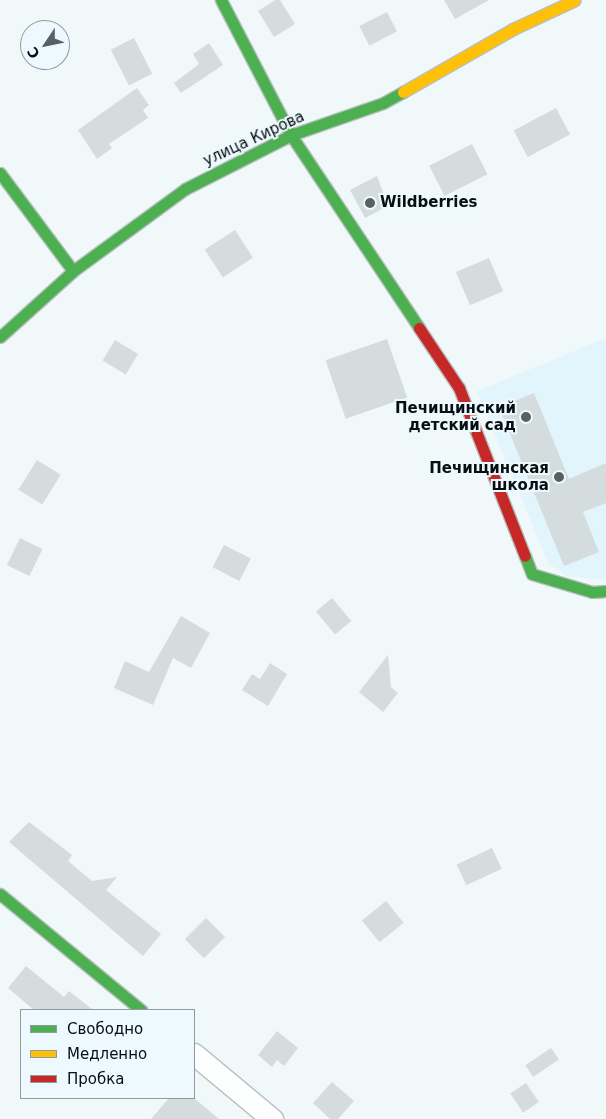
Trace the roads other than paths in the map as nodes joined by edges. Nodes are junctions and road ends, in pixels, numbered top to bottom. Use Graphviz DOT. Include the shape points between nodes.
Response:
graph roads {
  1 [pos="221,0"];
  2 [pos="575,0"];
  3 [pos="292,135"];
  4 [pos="0,173"];
  5 [pos="74,271"];
  6 [pos="2,328"];
  7 [pos="606,591"];
  8 [pos="0,894"];
  9 [pos="139,1009"];
  10 [pos="195,1055"];
  11 [pos="272,1119"];
  1 -- 3 [label="street"];
  2 -- 3 [label="street, улица Кирова" via="512,29 383,103"];
  3 -- 5 [label="street, улица Кирова" via="184,189"];
  3 -- 7 [label="street" via="459,388 532,574 592,592"];
  4 -- 5 [label="street"];
  5 -- 6 [label="street, улица Кирова"];
  8 -- 9 [label="street"];
  10 -- 11 [label="street"];
}
